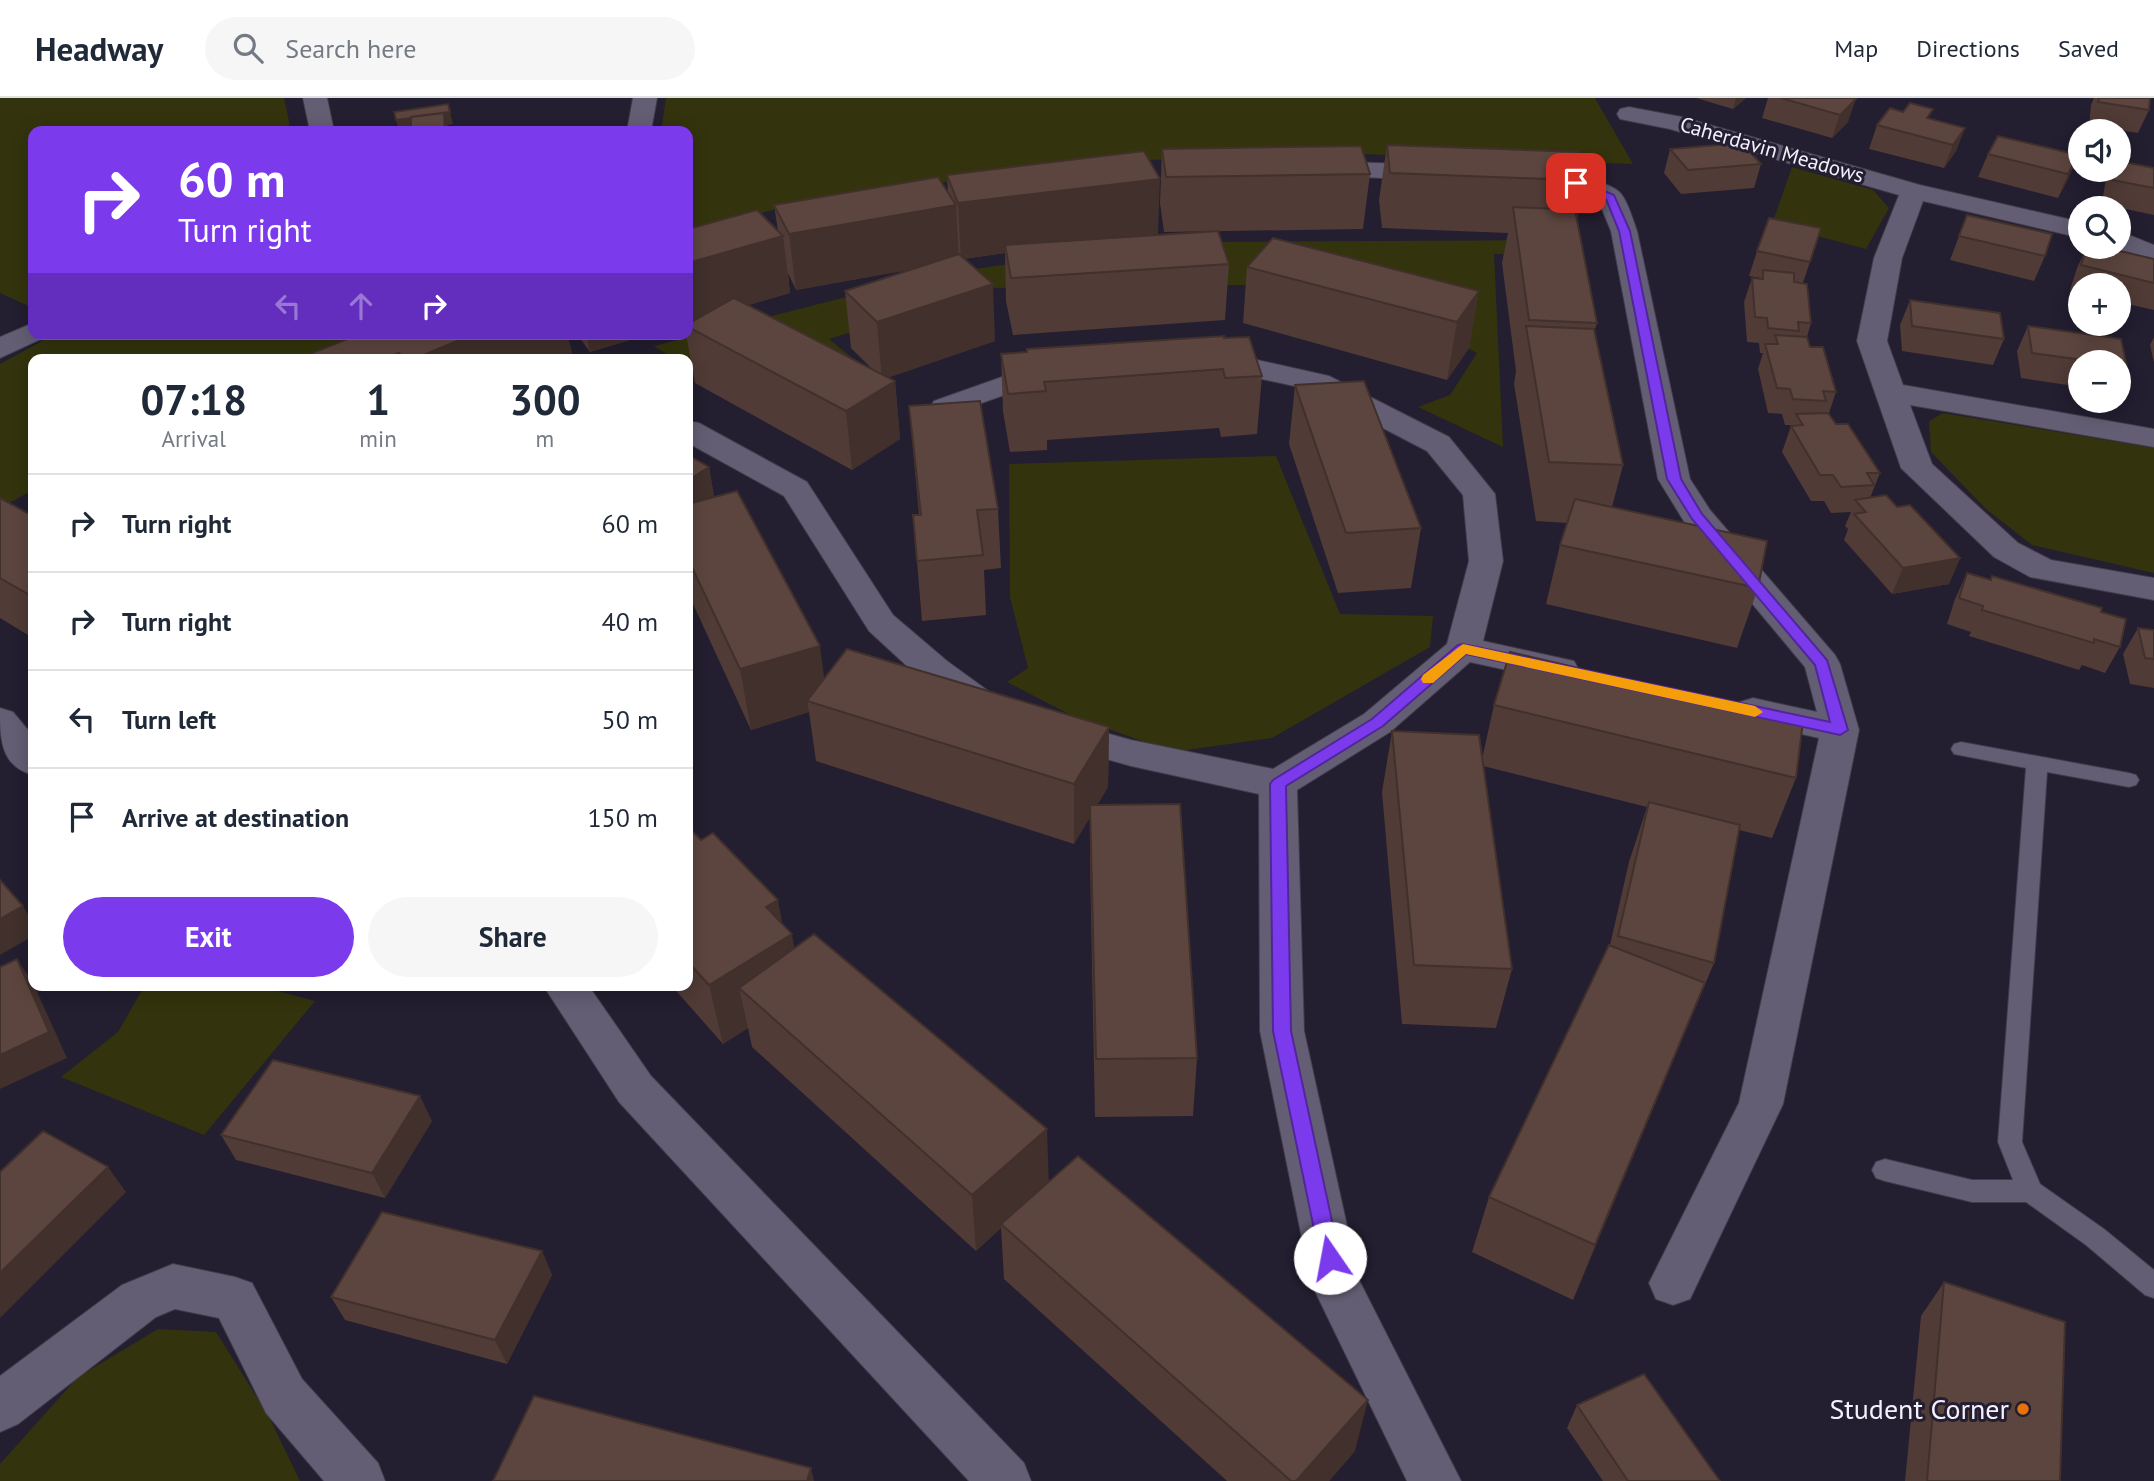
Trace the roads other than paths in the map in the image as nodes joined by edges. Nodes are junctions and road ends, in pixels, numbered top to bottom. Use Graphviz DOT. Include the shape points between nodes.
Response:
graph roads {
  1 [pos="316,98"];
  2 [pos="645,98"];
  3 [pos="1629,114"];
  4 [pos="321,126"];
  5 [pos="640,126"];
  6 [pos="1287,168"];
  7 [pos="1461,174"];
  8 [pos="1502,175"];
  9 [pos="1914,191"];
  10 [pos="2068,227"];
  11 [pos="2131,245"];
  12 [pos="2154,256"];
  13 [pos="28,335"];
  14 [pos="0,349"];
  15 [pos="1172,365"];
  16 [pos="1078,368"];
  17 [pos="1890,392"];
  18 [pos="945,407"];
  19 [pos="693,433"];
  20 [pos="2154,438"];
  21 [pos="2154,589"];
  22 [pos="1463,649"];
  23 [pos="1598,678"];
  24 [pos="1719,704"];
  25 [pos="0,721"];
  26 [pos="1840,730"];
  27 [pos="1961,748"];
  28 [pos="28,756"];
  29 [pos="2037,763"];
  30 [pos="2129,780"];
  31 [pos="1278,784"];
  32 [pos="568,991"];
  33 [pos="1885,1170"];
  34 [pos="2030,1191"];
  35 [pos="1673,1283"];
  36 [pos="2154,1286"];
  37 [pos="0,1408"];
  38 [pos="359,1481"];
  39 [pos="1005,1481"];
  40 [pos="1435,1481"];
  1 -- 4 [label="street"];
  2 -- 5 [label="street"];
  3 -- 9 [label="street, Caherdavin Meadows" via="1673,122"];
  6 -- 7 [label="street"];
  8 -- 26 [label="street" via="1576,183 1610,197 1624,231 1674,479 1697,516 1822,664"];
  9 -- 10 [label="street, Caherdavin Meadows"];
  9 -- 17 [label="street" via="1888,258 1872,341"];
  11 -- 12 [label="street"];
  13 -- 14 [label="street"];
  15 -- 22 [label="street" via="1244,366 1318,382 1438,444 1479,495 1486,561"];
  16 -- 18 [label="street" via="1051,369"];
  17 -- 20 [label="street"];
  17 -- 21 [label="street" via="1917,468 2006,550 2042,569"];
  19 -- 31 [label="street" via="796,489 881,624 996,715 1131,753"];
  22 -- 23 [label="street"];
  22 -- 31 [label="street" via="1377,723"];
  24 -- 26 [label="street"];
  25 -- 28 [label="street"];
  26 -- 35 [label="street" via="1761,1104"];
  27 -- 29 [label="lane"];
  29 -- 30 [label="lane"];
  29 -- 34 [label="lane" via="2010,1142"];
  31 -- 40 [label="street" via="1282,1031 1335,1283"];
  32 -- 39 [label="street" via="635,1089"];
  33 -- 34 [label="lane" via="1972,1191"];
  34 -- 36 [label="lane"];
  37 -- 38 [label="street" via="139,1301 173,1286 235,1299 284,1396"];
}
